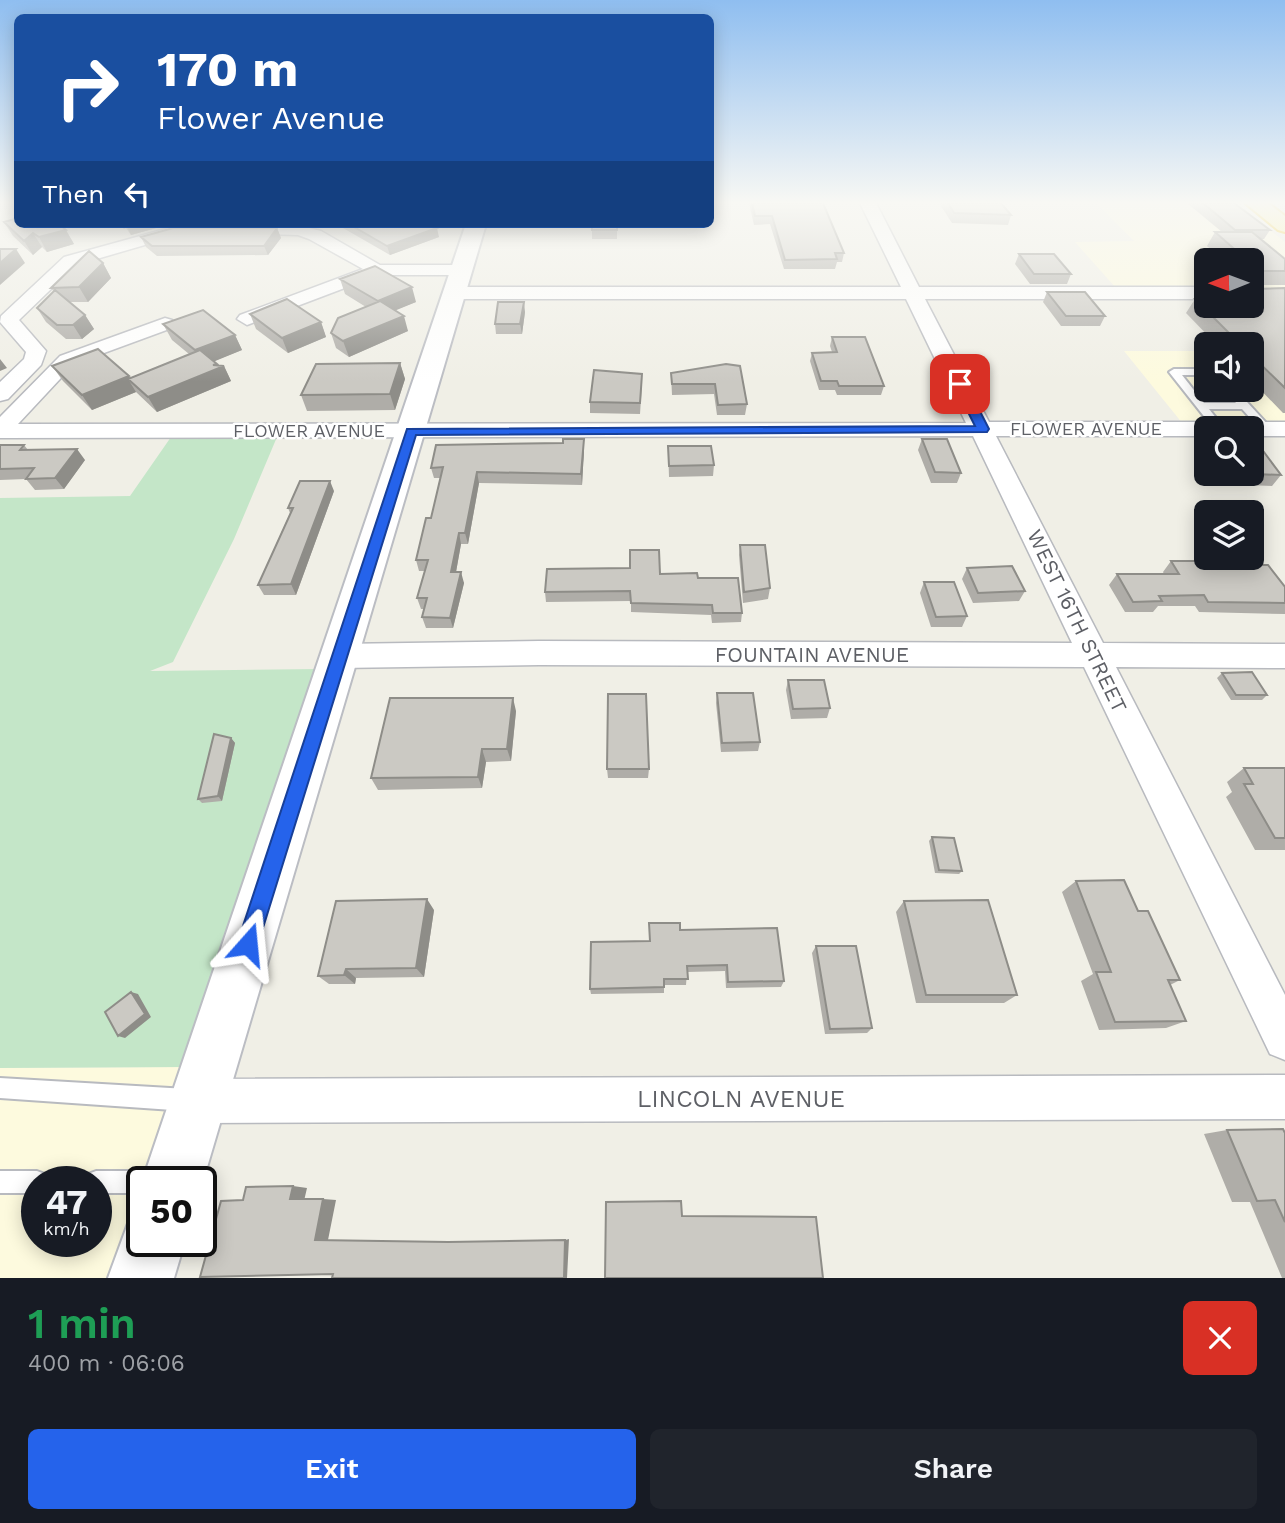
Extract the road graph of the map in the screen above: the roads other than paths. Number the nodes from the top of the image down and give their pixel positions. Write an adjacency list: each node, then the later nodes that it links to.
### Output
1 (67, 263): 12 (street)
2 (364, 263): 5 (street)
3 (464, 263): 6 (main road)
4 (899, 263): 8 (street, WEST 16TH STREET)
5 (377, 270): 6 (street); 9 (street)
6 (458, 282): 8 (street); 23 (main road)
7 (1194, 293): 8 (street)
8 (915, 294): 19 (street, WEST 16TH STREET)
9 (247, 319)
10 (164, 324): 22 (street)
11 (1194, 372): 13 (lane)
12 (0, 394)
13 (1194, 396)
14 (1199, 402): 16 (lane)
15 (1241, 402): 17 (lane)
16 (1202, 406): 17 (lane); 18 (lane)
17 (1245, 406): 21 (lane)
18 (1210, 416)
19 (983, 429): 20 (street, FLOWER AVENUE); 23 (street, FLOWER AVENUE); 26 (street, WEST 16TH STREET)
20 (1194, 429)
21 (1267, 429)
22 (0, 430): 23 (street, FLOWER AVENUE)
23 (411, 431): 24 (main road)
24 (339, 656): 26 (street, FOUNTAIN AVENUE); 30 (main road)
25 (1285, 656): 26 (street, FOUNTAIN AVENUE)
26 (1094, 657): 27 (street, WEST 16TH STREET)
27 (1285, 1039)
28 (0, 1088): 30 (lane)
29 (1285, 1097): 30 (street, LINCOLN AVENUE)
30 (198, 1101): 31 (main road)
31 (177, 1166)
32 (0, 1182): 33 (lane)
33 (21, 1182)
34 (148, 1257): 35 (main road)
35 (141, 1278)

